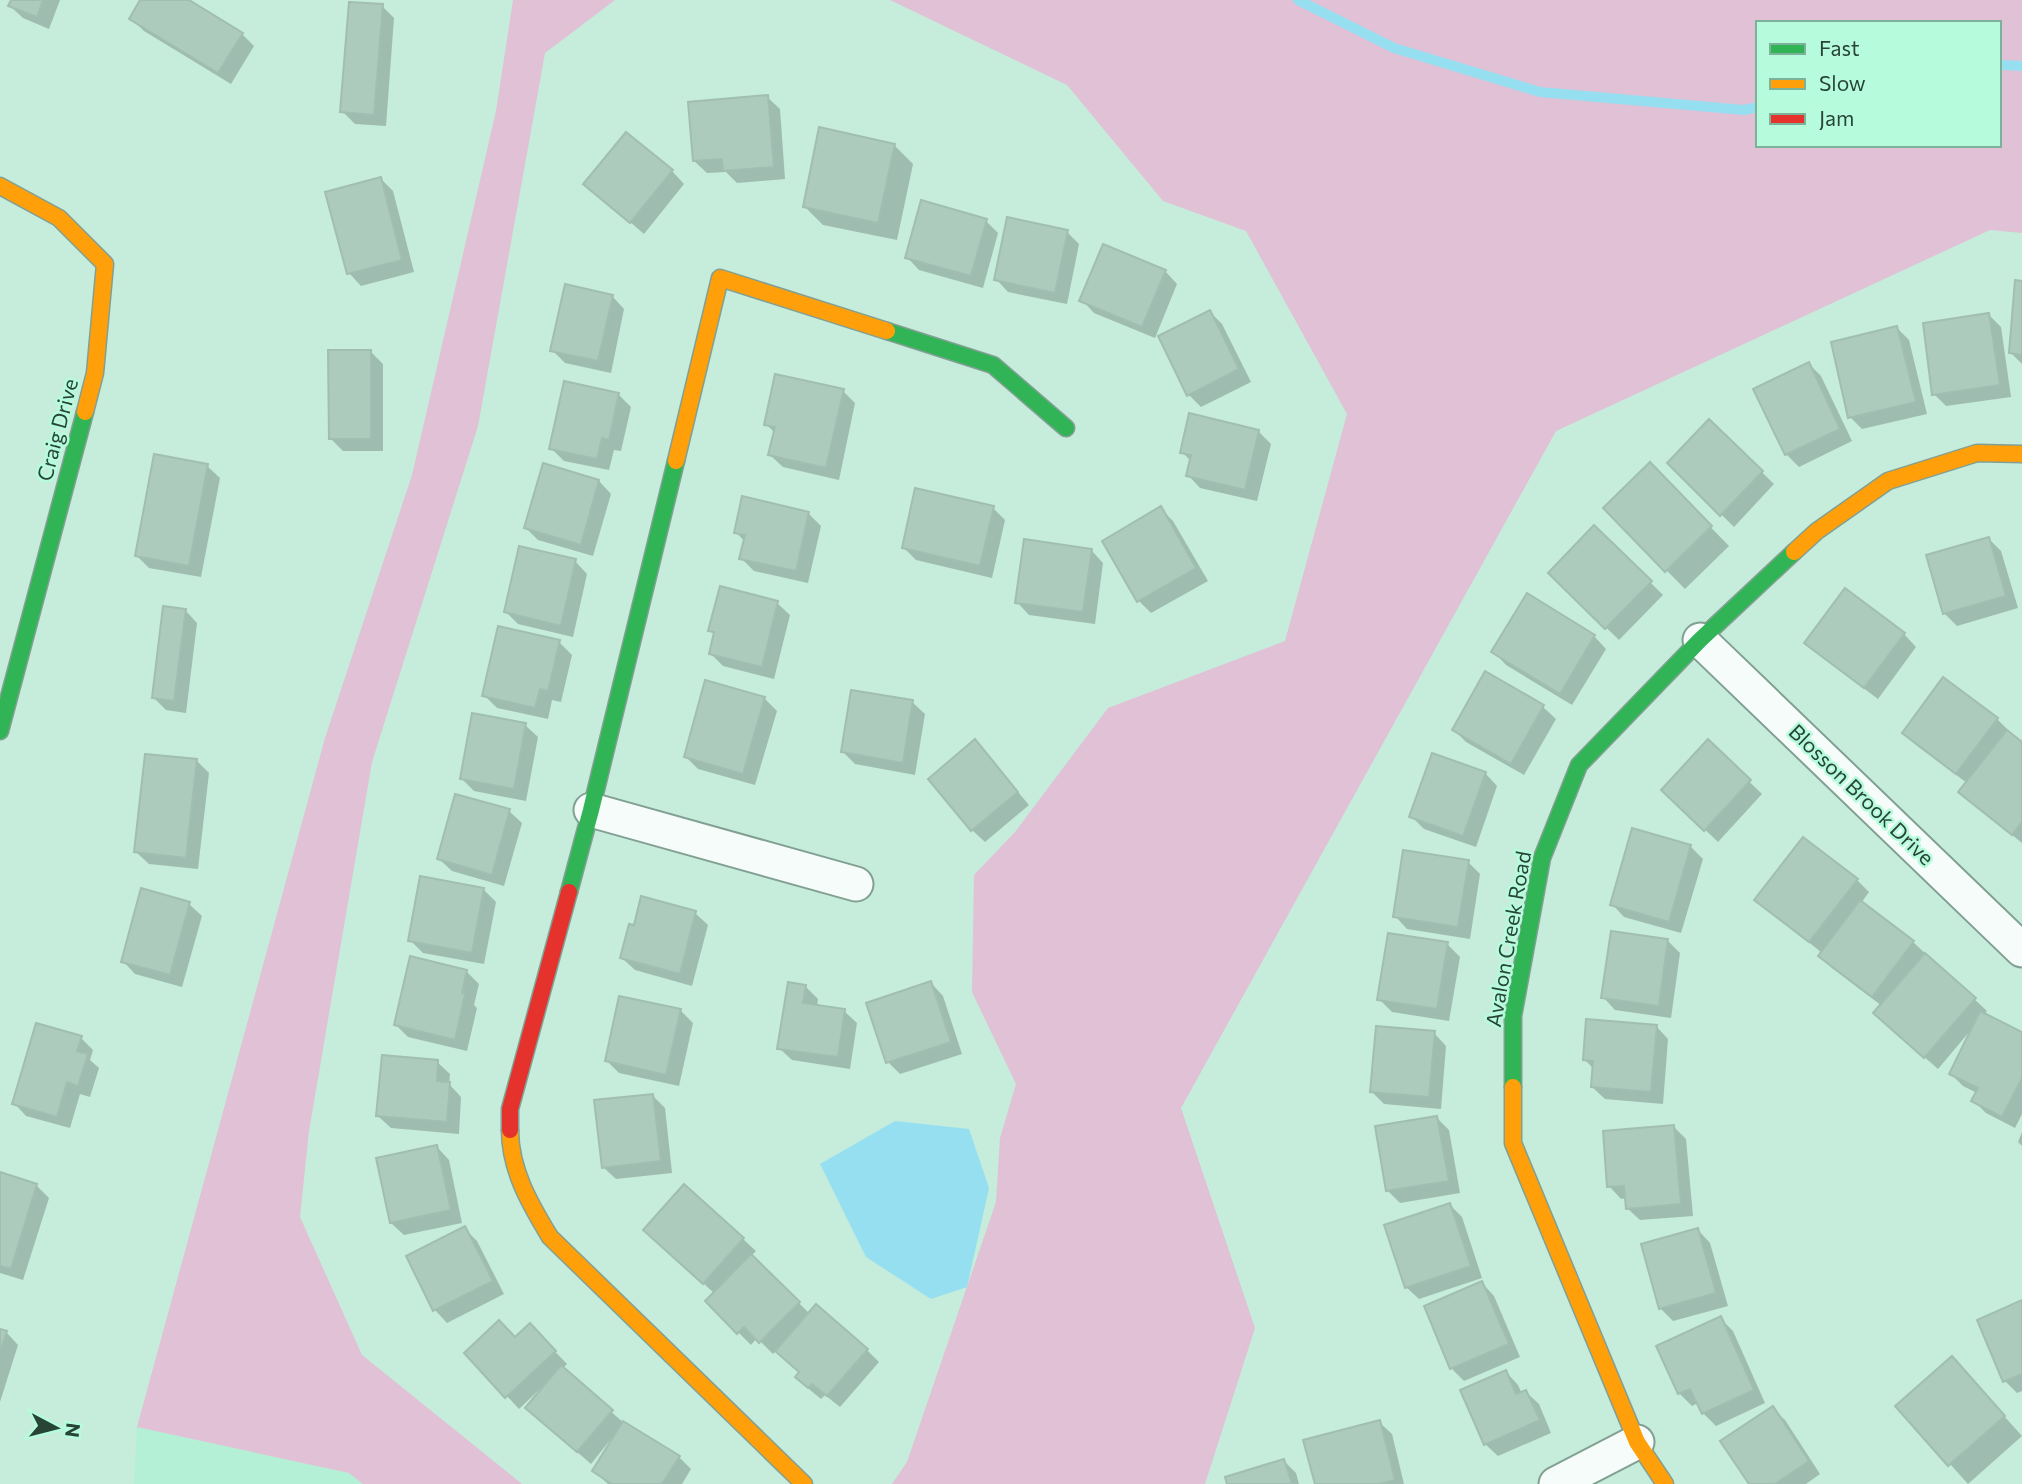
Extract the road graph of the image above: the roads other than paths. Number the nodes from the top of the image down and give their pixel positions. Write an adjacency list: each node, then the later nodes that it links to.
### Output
1 (0, 186): 5 (street, Craig Drive)
2 (1066, 428): 6 (street)
3 (2022, 454): 4 (street, Avalon Creek Road)
4 (1700, 640): 8 (street, Blosson Brook Drive); 9 (street, Avalon Creek Road)
5 (0, 732)
6 (591, 810): 7 (street); 10 (street)
7 (856, 884)
8 (2022, 950)
9 (1637, 1442): 11 (street); 12 (street, Avalon Creek Road)
10 (804, 1484)
11 (1556, 1484)
12 (1665, 1484)

